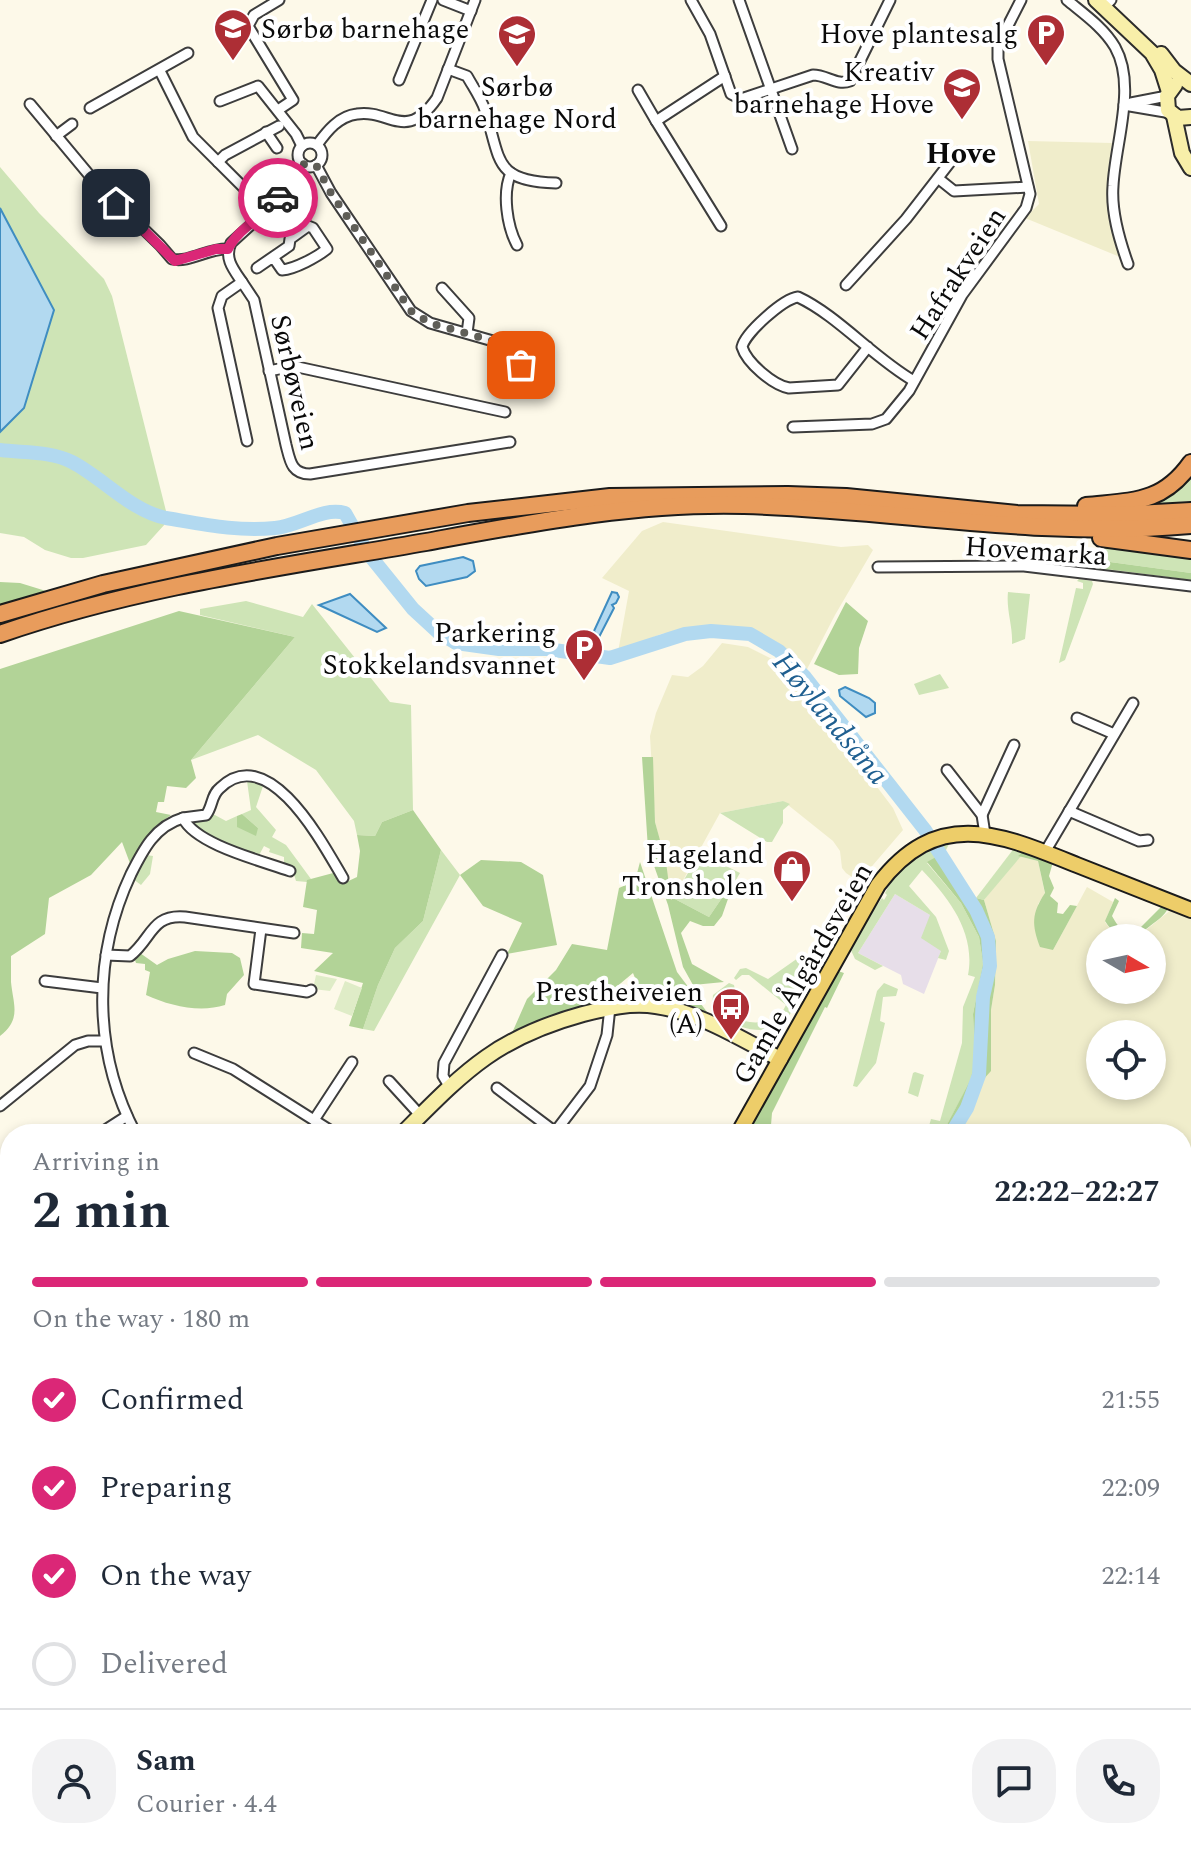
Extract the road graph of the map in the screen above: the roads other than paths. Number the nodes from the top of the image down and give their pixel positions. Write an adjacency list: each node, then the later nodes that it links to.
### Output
1 (279, 0): 25 (street)
2 (432, 0): 16 (street)
3 (443, 0): 11 (street)
4 (475, 0): 11 (street)
5 (691, 0): 15 (street)
6 (739, 0): 19 (street)
7 (890, 0): 19 (street)
8 (1021, 0): 44 (street, Hafrakveien)
9 (1067, 0): 23 (street)
10 (1106, 0): 17 (street); 20 (street)
11 (471, 11): 13 (street)
12 (188, 53): 14 (street)
13 (448, 69): 32 (street); 41 (street)
14 (160, 71): 24 (street); 37 (street)
15 (725, 76): 19 (street); 27 (street)
16 (399, 80)
17 (1191, 85): 20 (street)
18 (638, 90): 27 (street)
19 (772, 90): 35 (street)
20 (1168, 94): 23 (street); 26 (street)
21 (220, 101): 25 (street)
22 (30, 104): 31 (street)
23 (1124, 105): 26 (street); 50 (street)
24 (90, 108)
25 (278, 110): 33 (street)
26 (1181, 116): 40 (street)
27 (656, 121): 46 (street)
28 (72, 124): 31 (street)
29 (279, 126): 30 (street)
30 (266, 132): 34 (street); 37 (street)
31 (56, 136): 48 (street)
32 (317, 145): 33 (street); 39 (street)
33 (302, 146): 38 (street)
34 (277, 148)
35 (792, 149)
36 (958, 152): 42 (street)
37 (218, 162): 45 (street)
38 (303, 164): 39 (street); 45 (street)
39 (316, 165): 55 (street)
40 (1191, 168)
41 (511, 173): 43 (street); 47 (street)
42 (939, 179): 44 (street, Hafrakveien); 53 (street)
43 (556, 183)
44 (1028, 187): 59 (street, Hafrakveien)
45 (267, 211): 48 (street)
46 (721, 226)
47 (517, 245)
48 (228, 249): 52 (street, Sørbøveien)
49 (273, 257): 49 (street); 51 (street)
50 (1128, 264)
51 (257, 268)
52 (242, 282): 58 (street, Sørbøveien); 62 (street)
53 (846, 285)
54 (442, 288): 55 (street)
55 (467, 333): 57 (street)
56 (868, 347): 56 (street, Hafrakveien); 59 (street, Hafrakveien)
57 (521, 365)
58 (269, 371): 60 (street); 63 (street, Sørbøveien)
59 (914, 381): 61 (street, Hafrakveien)
60 (505, 412)
61 (793, 427)
62 (247, 441)
63 (510, 442)
64 (1191, 463): 67 (highway)
65 (640, 502): 67 (highway); 72 (highway); 73 (highway)
66 (1191, 511): 67 (highway)
67 (1013, 520): 68 (highway); 69 (highway)
68 (1191, 525)
69 (1191, 550)
70 (878, 567): 71 (street, Hovemarka)
71 (1191, 586)
72 (0, 614)
73 (0, 634)
74 (1133, 703): 76 (street)
75 (1077, 718): 76 (street)
76 (1114, 734): 79 (street)
77 (1014, 745): 80 (street)
78 (947, 770): 80 (street)
79 (1069, 811): 83 (street); 84 (street)
80 (982, 815): 82 (street)
81 (183, 818): 85 (street); 86 (street); 90 (street)
82 (985, 834): 84 (main road, Gamle Ålgårdsveien); 98 (main road, Gamle Ålgårdsveien)
83 (1148, 840)
84 (1045, 852): 87 (main road, Gamle Ålgårdsveien)
85 (290, 871)
86 (343, 878)
87 (1191, 910)
88 (261, 929): 89 (street); 90 (street); 94 (street)
89 (294, 933)
90 (106, 955): 93 (street)
91 (502, 955): 101 (street)
92 (45, 981): 93 (street)
93 (102, 988): 96 (street)
94 (311, 990)
95 (610, 1007): 98 (street); 101 (street); 112 (street)
96 (105, 1041): 103 (street); 105 (street)
97 (194, 1053): 106 (street)
98 (780, 1059): 113 (main road, Gamle Ålgårdsveien)
99 (352, 1062): 106 (street)
100 (389, 1081): 104 (street)
101 (449, 1086): 104 (street)
102 (497, 1088): 111 (street)
103 (0, 1106)
104 (420, 1115): 110 (street)
105 (127, 1116): 107 (street); 108 (street)
106 (314, 1120): 109 (street)
107 (115, 1124)
108 (131, 1124)
109 (320, 1124)
110 (411, 1124)
111 (545, 1124)
112 (563, 1124)
113 (744, 1124)

